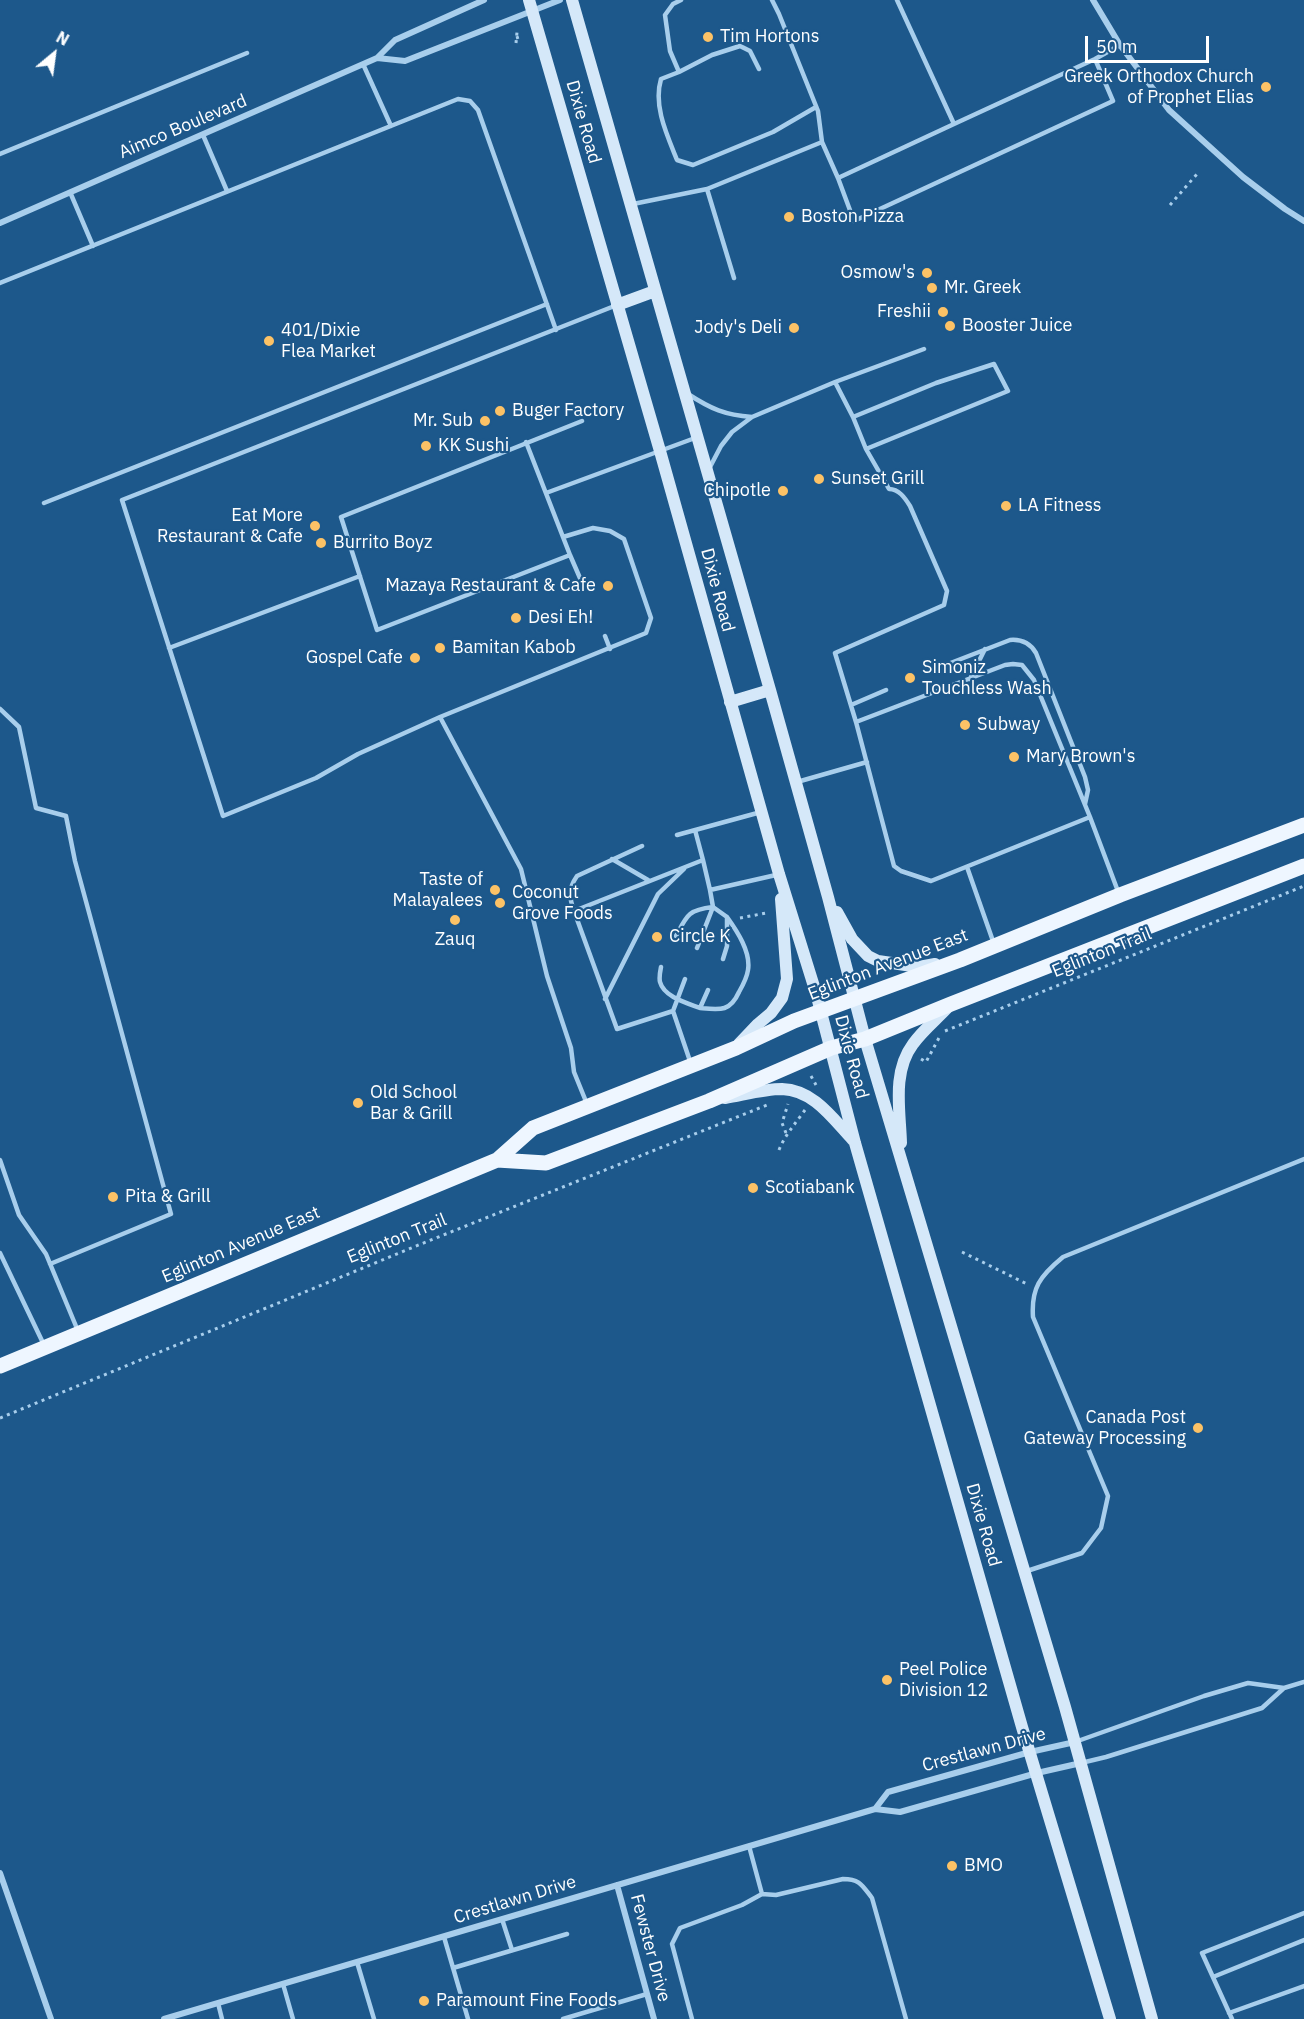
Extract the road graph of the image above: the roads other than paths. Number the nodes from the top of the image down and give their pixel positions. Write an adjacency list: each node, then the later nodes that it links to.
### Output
1 (484, 0): 11 (street, Aimco Boulevard)
2 (560, 0): 8 (street, Aimco Boulevard)
3 (572, 0): 26 (main road, Dixie Road)
4 (681, 0): 15 (lane)
5 (772, 0): 16 (lane)
6 (897, 0): 17 (lane)
7 (1093, 0): 9 (street)
8 (531, 6): 11 (street, Aimco Boulevard); 34 (main road, Dixie Road)
9 (1120, 45): 12 (lane); 27 (street)
10 (247, 53): 21 (lane)
11 (377, 58): 13 (street, Aimco Boulevard)
12 (1095, 59): 17 (lane); 22 (lane)
13 (363, 64): 18 (lane); 19 (street, Aimco Boulevard)
14 (759, 69): 15 (lane)
15 (678, 72): 16 (lane)
16 (816, 107): 20 (lane)
17 (954, 124): 22 (lane)
18 (391, 126): 24 (lane); 33 (lane)
19 (203, 135): 24 (lane); 25 (street, Aimco Boulevard)
20 (822, 142): 22 (lane); 23 (lane)
21 (0, 154)
22 (838, 178)
23 (707, 189): 26 (lane); 30 (lane)
24 (226, 191): 29 (lane)
25 (70, 192): 28 (street, Aimco Boulevard); 29 (lane)
26 (630, 204): 32 (main road, Dixie Road)
27 (1304, 220)
28 (0, 223)
29 (93, 246): 31 (lane)
30 (734, 278)
31 (0, 283)
32 (655, 291): 34 (main road); 38 (main road, Dixie Road)
33 (547, 304): 35 (lane); 48 (lane)
34 (616, 306): 35 (lane); 45 (main road, Dixie Road)
35 (556, 330): 54 (lane)
36 (924, 349): 37 (lane)
37 (835, 382): 39 (lane); 40 (lane)
38 (683, 391): 39 (lane); 42 (main road, Dixie Road)
39 (752, 417): 46 (lane)
40 (853, 417): 44 (lane); 44 (lane)
41 (582, 421): 43 (lane)
42 (698, 437): 45 (lane); 46 (main road, Dixie Road)
43 (526, 442): 47 (lane); 51 (lane)
44 (866, 449): 62 (lane)
45 (660, 451): 47 (lane); 61 (main road, Dixie Road)
46 (707, 472): 59 (main road, Dixie Road)
47 (546, 493): 49 (lane)
48 (44, 503)
49 (563, 537): 50 (lane); 55 (lane)
50 (570, 555): 51 (lane); 52 (lane)
51 (360, 576): 54 (lane)
52 (583, 585)
53 (605, 636): 55 (lane)
54 (170, 648): 64 (lane)
55 (610, 648): 64 (lane)
56 (985, 649): 57 (lane); 58 (lane); 68 (lane)
57 (935, 669)
58 (970, 679): 65 (lane); 68 (lane)
59 (770, 690): 61 (main road); 67 (main road, Dixie Road)
60 (886, 690): 62 (lane)
61 (729, 702): 69 (main road, Dixie Road)
62 (851, 705): 65 (lane)
63 (0, 709): 115 (lane)
64 (440, 717): 108 (lane)
65 (856, 722): 66 (lane)
66 (867, 762): 67 (lane); 79 (lane)
67 (795, 782): 84 (main road, Dixie Road)
68 (1085, 804): 70 (lane)
69 (761, 812): 72 (lane); 80 (main road, Dixie Road)
70 (1090, 817): 79 (lane); 83 (lane)
71 (1304, 825): 83 (main road, Eglinton Avenue East)
72 (694, 830): 73 (lane); 76 (lane)
73 (677, 835)
74 (642, 846): 75 (lane)
75 (612, 859): 81 (lane); 86 (lane)
76 (703, 860): 78 (lane); 82 (lane)
77 (1304, 866): 99 (main road, Eglinton Avenue East)
78 (686, 867): 81 (lane); 97 (lane)
79 (967, 867): 89 (lane)
80 (779, 874): 82 (lane); 102 (main road, Dixie Road); 104 (main road)
81 (648, 880): 86 (lane)
82 (710, 890): 85 (lane)
83 (1120, 895): 89 (main road, Eglinton Avenue East)
84 (828, 897): 92 (main road); 96 (main road, Dixie Road)
85 (713, 907): 87 (lane); 88 (lane); 90 (lane)
86 (574, 911): 97 (lane)
87 (728, 919): 91 (lane); 100 (lane)
88 (676, 936)
89 (994, 945): 92 (main road, Eglinton Avenue East)
90 (698, 948)
91 (723, 959)
92 (960, 960): 96 (main road, Eglinton Avenue East)
93 (661, 967): 98 (lane)
94 (685, 979): 98 (lane)
95 (708, 990): 100 (lane)
96 (854, 998): 102 (main road, Eglinton Avenue East); 103 (main road, Dixie Road)
97 (605, 999): 101 (lane)
98 (677, 999): 100 (lane); 101 (lane)
99 (951, 1004): 103 (main road, Eglinton Avenue East); 113 (main road)
100 (700, 1008)
101 (673, 1011): 106 (lane)
102 (820, 1011): 104 (main road, Eglinton Avenue East); 105 (main road, Dixie Road)
103 (866, 1039): 105 (main road, Eglinton Avenue East); 113 (main road, Dixie Road)
104 (736, 1048): 106 (main road, Eglinton Avenue East)
105 (831, 1048): 107 (main road, Eglinton Avenue East); 109 (main road, Dixie Road)
106 (692, 1065): 108 (main road, Eglinton Avenue East)
107 (709, 1101): 109 (main road); 112 (main road, Eglinton Avenue East)
108 (588, 1107): 112 (main road, Eglinton Avenue East)
109 (855, 1143): 123 (main road, Dixie Road)
110 (1304, 1159): 119 (lane)
111 (0, 1160): 115 (lane)
112 (496, 1160): 116 (main road, Eglinton Avenue East)
113 (902, 1165): 119 (main road, Dixie Road)
114 (0, 1254): 117 (lane)
115 (50, 1264): 116 (lane)
116 (79, 1334): 117 (main road, Eglinton Avenue East)
117 (45, 1348): 118 (main road, Eglinton Avenue East)
118 (0, 1366)
119 (1025, 1572): 122 (main road, Dixie Road)
120 (1304, 1682): 121 (lane)
121 (1284, 1688): 122 (lane); 124 (lane)
122 (1074, 1742): 123 (street, Crestlawn Drive); 124 (main road, Dixie Road)
123 (1030, 1752): 125 (main road, Dixie Road); 126 (street, Crestlawn Drive)
124 (1081, 1763): 125 (street, Crestlawn Drive); 156 (main road, Dixie Road)
125 (1037, 1773): 126 (street, Crestlawn Drive); 155 (main road, Dixie Road)
126 (874, 1809): 127 (street, Crestlawn Drive)
127 (749, 1846): 129 (street, Crestlawn Drive); 130 (lane)
128 (0, 1873): 145 (street)
129 (617, 1885): 132 (street, Crestlawn Drive); 142 (street, Fewster Drive)
130 (762, 1894): 153 (lane); 154 (lane)
131 (1304, 1913): 139 (lane)
132 (502, 1919): 134 (street, Crestlawn Drive); 136 (lane)
133 (567, 1934): 136 (lane)
134 (444, 1936): 137 (street, Crestlawn Drive); 138 (lane)
135 (1304, 1940): 139 (lane)
136 (512, 1950): 138 (lane)
137 (357, 1962): 140 (street, Crestlawn Drive); 149 (lane)
138 (453, 1968): 150 (lane)
139 (1213, 1977): 144 (lane)
140 (283, 1984): 143 (street, Crestlawn Drive); 148 (lane)
141 (1304, 1986): 144 (lane)
142 (647, 1994): 151 (lane); 152 (street, Fewster Drive)
143 (218, 2003): 146 (street, Crestlawn Drive); 147 (lane)
144 (1230, 2016)
145 (51, 2019)
146 (164, 2019)
147 (222, 2019)
148 (293, 2019)
149 (374, 2019)
150 (468, 2019)
151 (563, 2019)
152 (654, 2019)
153 (692, 2019)
154 (906, 2019)
155 (1110, 2019)
156 (1152, 2019)

